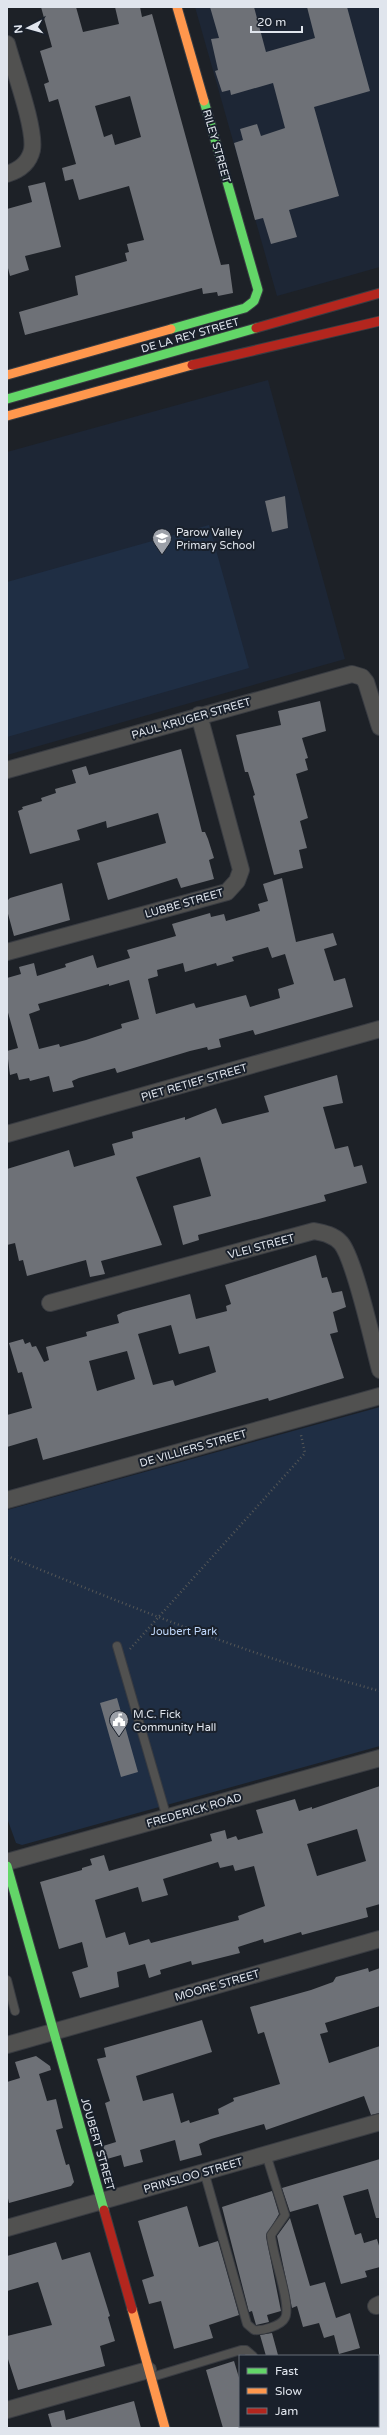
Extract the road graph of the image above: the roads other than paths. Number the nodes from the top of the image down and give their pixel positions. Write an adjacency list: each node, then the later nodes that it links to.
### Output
1 (177, 7): 5 (street, RILEY STREET)
2 (7, 44): 3 (street)
3 (7, 174)
4 (380, 285): 7 (street)
5 (258, 286): 11 (street, DE LA REY STREET)
6 (380, 293): 7 (street, DE LA REY STREET)
7 (343, 303): 12 (street, DE LA REY STREET)
8 (380, 321): 10 (street)
9 (380, 326): 10 (street)
10 (350, 328): 13 (street)
11 (7, 375)
12 (7, 399)
13 (7, 416)
14 (199, 715): 15 (street, PAUL KRUGER STREET); 16 (street, PAUL KRUGER STREET); 17 (street, LUBBE STREET)
15 (380, 728)
16 (7, 770)
17 (7, 952)
18 (380, 1029): 19 (street, PIET RETIEF STREET)
19 (7, 1134)
20 (50, 1303): 21 (street, VLEI STREET)
21 (380, 1370)
22 (380, 1396): 23 (street, DE VILLIERS STREET)
23 (7, 1500)
24 (117, 1646): 26 (lane)
25 (380, 1758): 26 (street, FREDERICK ROAD)
26 (167, 1818): 27 (street, FREDERICK ROAD)
27 (7, 1862)
28 (7, 1866): 32 (street, JOUBERT STREET)
29 (380, 1939): 32 (street, MOORE STREET)
30 (7, 1980): 31 (lane)
31 (15, 2011)
32 (54, 2031): 33 (street, MOORE STREET); 37 (street, JOUBERT STREET)
33 (7, 2045)
34 (380, 2122): 35 (street, PRINSLOO STREET)
35 (266, 2154): 36 (street, PRINSLOO STREET); 36 (lane)
36 (204, 2171): 37 (street, PRINSLOO STREET)
37 (102, 2202): 38 (street, PRINSLOO STREET); 40 (street, JOUBERT STREET)
38 (7, 2228)
39 (252, 2355): 40 (lane)
40 (149, 2374): 41 (street); 42 (street, JOUBERT STREET)
41 (7, 2410)
42 (165, 2428)

